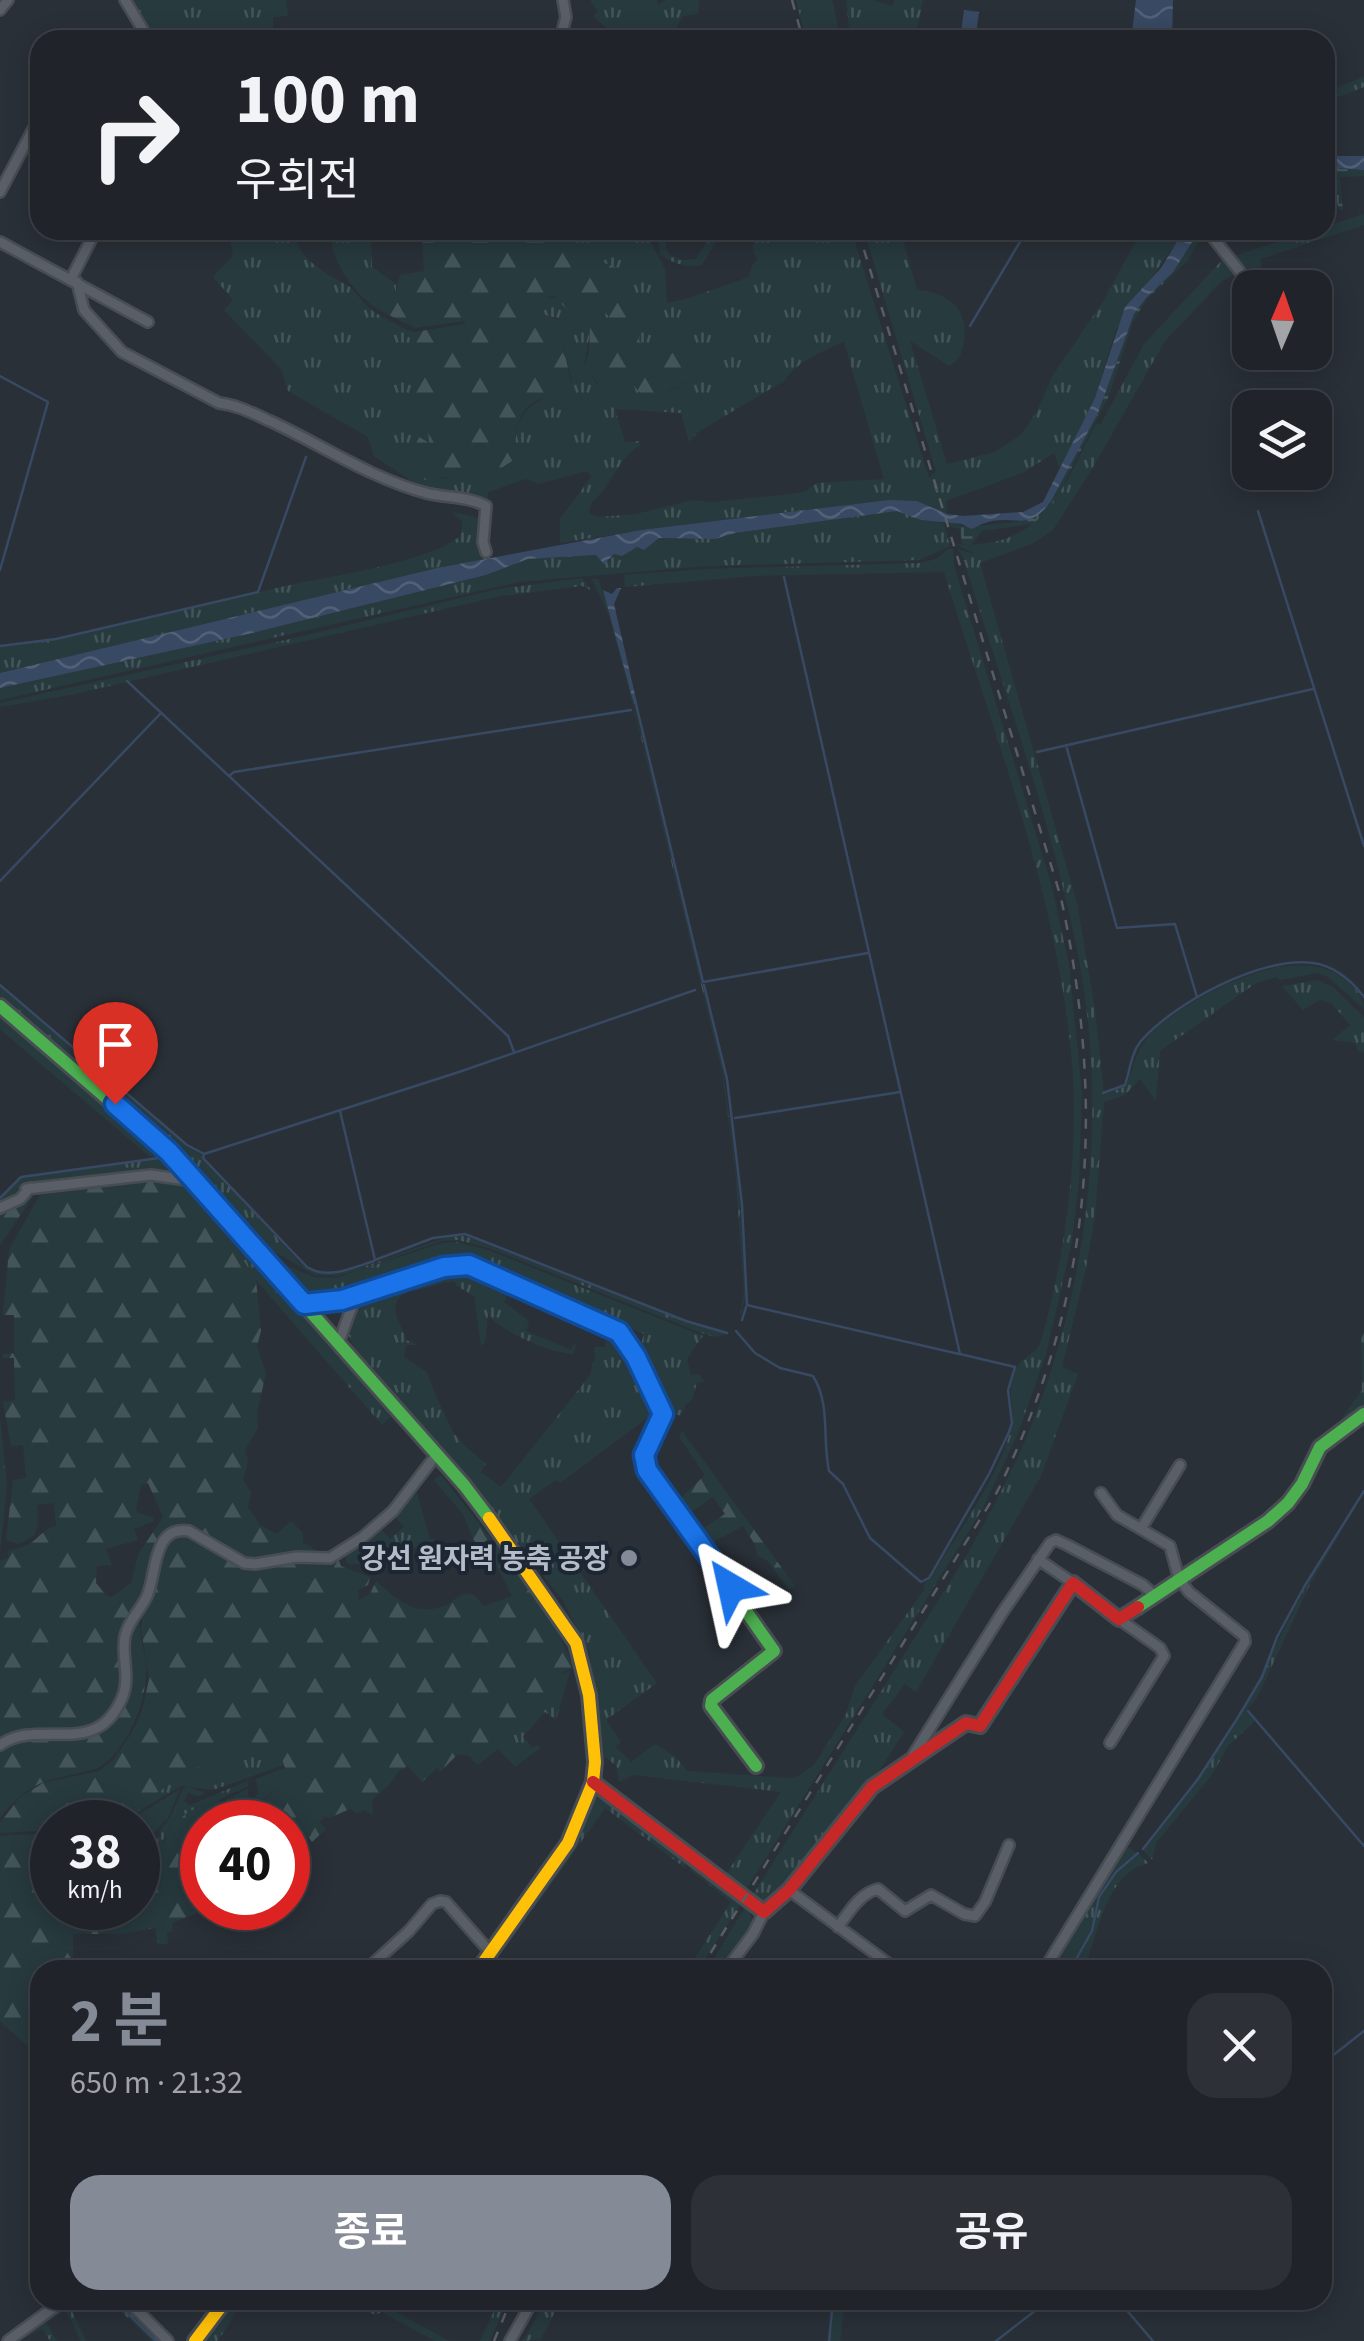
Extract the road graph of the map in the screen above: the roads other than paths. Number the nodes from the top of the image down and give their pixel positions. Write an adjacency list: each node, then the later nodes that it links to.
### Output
1 (8, 0): 4 (street)
2 (125, 0): 5 (street)
3 (563, 0): 6 (street)
4 (0, 10)
5 (143, 30)
6 (563, 30)
7 (30, 135): 8 (street)
8 (0, 192)
9 (92, 240): 13 (street)
10 (1215, 240): 12 (street)
11 (0, 242): 13 (street)
12 (1239, 270)
13 (74, 280): 14 (street); 15 (street)
14 (148, 322)
15 (486, 552)
16 (0, 1006): 17 (street)
17 (197, 1182): 18 (street); 20 (street)
18 (0, 1208)
19 (356, 1295): 20 (street); 21 (street); 35 (street)
20 (304, 1304): 21 (street)
21 (340, 1342): 23 (street)
22 (1364, 1414): 28 (street)
23 (437, 1454): 33 (street); 36 (street)
24 (1180, 1465): 26 (street)
25 (1101, 1493): 26 (street)
26 (1142, 1528): 28 (street)
27 (1038, 1559): 29 (street); 30 (street); 34 (street)
28 (1179, 1579): 30 (street); 46 (street)
29 (1074, 1583): 31 (street); 34 (street)
30 (1155, 1596): 31 (street)
31 (1119, 1619): 32 (street)
32 (1110, 1743)
33 (0, 1745)
34 (911, 1760): 38 (street)
35 (756, 1766)
36 (593, 1782): 39 (street); 41 (street)
37 (1009, 1845): 40 (street)
38 (789, 1890): 39 (street); 40 (street)
39 (764, 1912): 44 (street)
40 (838, 1926): 45 (street)
41 (491, 1953): 42 (street); 43 (street)
42 (377, 1960)
43 (486, 1960)
44 (734, 1960)
45 (884, 1960)
46 (1050, 1960)
47 (50, 2310): 51 (street)
48 (137, 2310): 52 (street)
49 (218, 2310): 53 (street)
50 (528, 2310): 54 (street)
51 (8, 2341)
52 (168, 2341)
53 (195, 2341)
54 (510, 2341)

